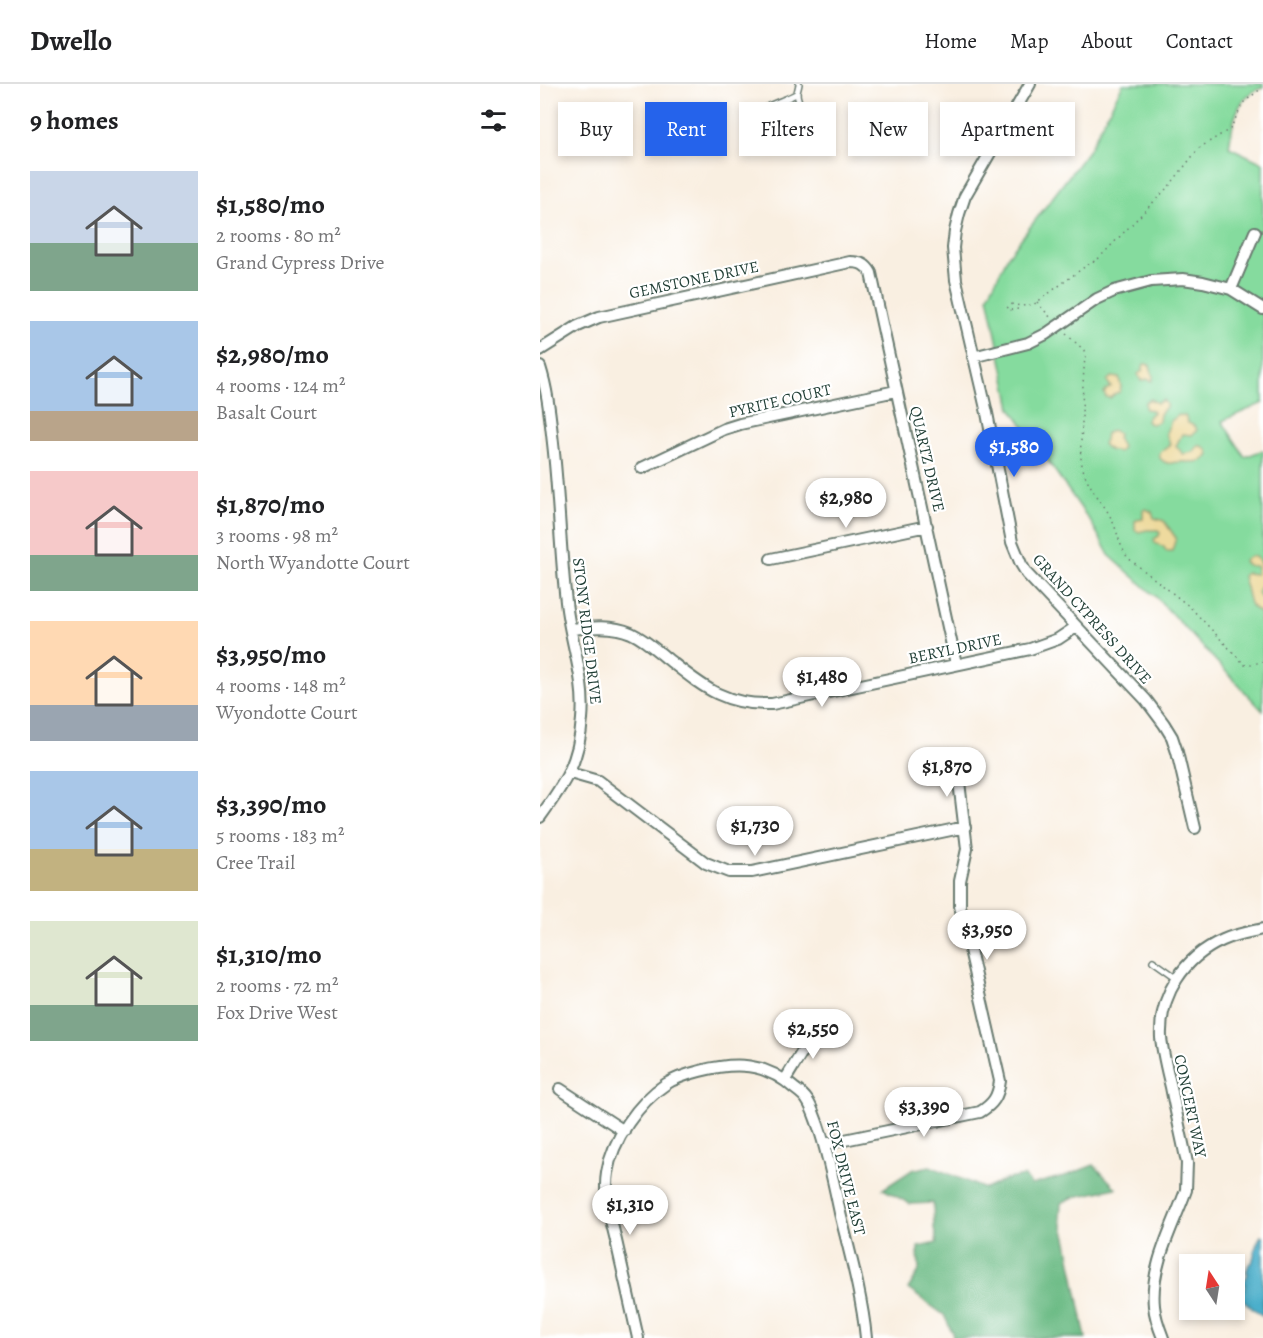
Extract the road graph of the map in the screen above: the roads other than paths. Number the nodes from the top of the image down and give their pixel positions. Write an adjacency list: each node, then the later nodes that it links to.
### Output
1 (799, 84): 3 (lane)
2 (1030, 84): 9 (street, GRAND CYPRESS DRIVE)
3 (796, 93): 3 (lane)
4 (1256, 232): 6 (street)
5 (862, 263): 8 (street, GEMSTONE DRIVE); 11 (street, QUARTZ DRIVE)
6 (1231, 290): 7 (street); 9 (street)
7 (1263, 309)
8 (540, 350)
9 (974, 357): 15 (street, GRAND CYPRESS DRIVE)
10 (540, 367): 16 (street, STONY RIDGE DRIVE)
11 (896, 391): 12 (street, PYRITE COURT); 13 (street, QUARTZ DRIVE)
12 (642, 468)
13 (927, 526): 14 (street); 17 (street, QUARTZ DRIVE)
14 (771, 559)
15 (1076, 627): 17 (street, BERYL DRIVE); 22 (street, GRAND CYPRESS DRIVE)
16 (572, 629): 17 (street, BERYL DRIVE); 19 (street, STONY RIDGE DRIVE)
17 (956, 664)
18 (957, 765): 21 (street)
19 (570, 772): 20 (street, STONY RIDGE DRIVE); 21 (street)
20 (540, 817)
21 (965, 827): 30 (street)
22 (1195, 828)
23 (1263, 929): 25 (street, CONCERT WAY)
24 (1153, 961): 25 (lane)
25 (1177, 978): 33 (street, CONCERT WAY)
26 (818, 1026): 27 (street)
27 (785, 1080): 29 (street, FOX DRIVE EAST); 30 (street, FOX DRIVE EAST)
28 (560, 1089): 29 (street)
29 (624, 1131): 31 (street, FOX DRIVE EAST)
30 (825, 1144): 32 (street, FOX DRIVE EAST)
31 (638, 1338)
32 (866, 1338)
33 (1163, 1338)

